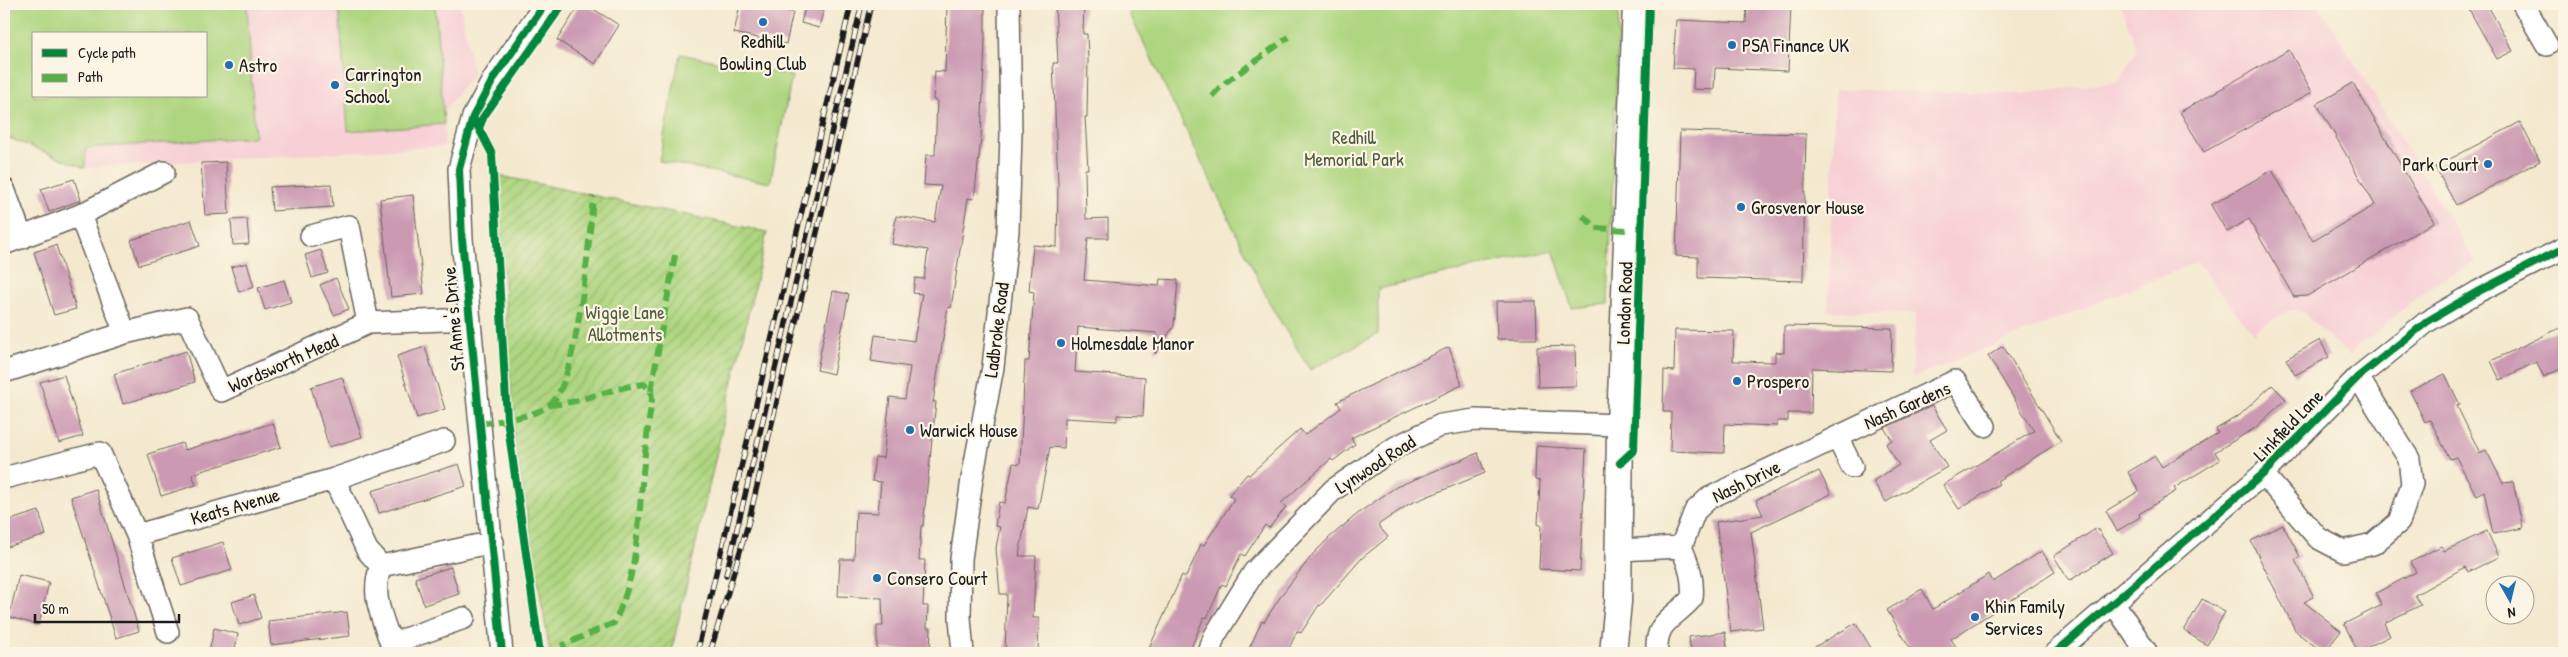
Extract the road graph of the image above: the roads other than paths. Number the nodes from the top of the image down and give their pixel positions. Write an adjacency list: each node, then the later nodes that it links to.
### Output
1 (545, 4): 12 (street, St Anne's Drive)
2 (1009, 4): 36 (street, Ladbroke Road)
3 (1636, 4): 17 (main road, London Road)
4 (2523, 4): 5 (street)
5 (2547, 45)
6 (164, 172): 8 (street)
7 (4, 189): 10 (street)
8 (80, 216): 10 (street); 14 (street)
9 (311, 236): 13 (street)
10 (13, 241)
11 (2564, 248): 16 (street, Linkfield Lane)
12 (470, 318): 13 (street, Wordsworth Mead); 27 (street, St Anne's Drive)
13 (368, 323): 14 (street, Wordsworth Mead)
14 (125, 334): 15 (street, Wordsworth Mead)
15 (4, 372)
16 (2358, 377): 23 (street, Linkfield Lane); 23 (street)
17 (1620, 425): 29 (main road, London Road); 37 (street, Lynwood Road)
18 (1985, 426): 19 (street, Nash Gardens)
19 (1837, 437): 21 (street, Nash Gardens); 22 (street)
20 (444, 441): 25 (street, Keats Avenue)
21 (1807, 452): 28 (street, Nash Drive)
22 (1852, 467)
23 (2263, 474): 32 (street, Linkfield Lane)
24 (4, 478): 26 (street)
25 (334, 479): 26 (street, Keats Avenue); 30 (street)
26 (137, 535): 34 (street)
27 (493, 542): 30 (street); 35 (street, St Anne's Drive)
28 (1681, 547): 29 (street); 40 (street)
29 (1619, 550): 31 (main road, London Road)
30 (381, 566): 33 (street)
31 (1618, 602): 38 (main road, London Road); 39 (main road, London Road)
32 (2113, 602): 41 (street, Linkfield Lane); 42 (street)
33 (464, 618)
34 (168, 632)
35 (502, 653)
36 (963, 653)
37 (1209, 653)
38 (1613, 653)
39 (1623, 653)
40 (1657, 653)
41 (2055, 653)
42 (2147, 653)

